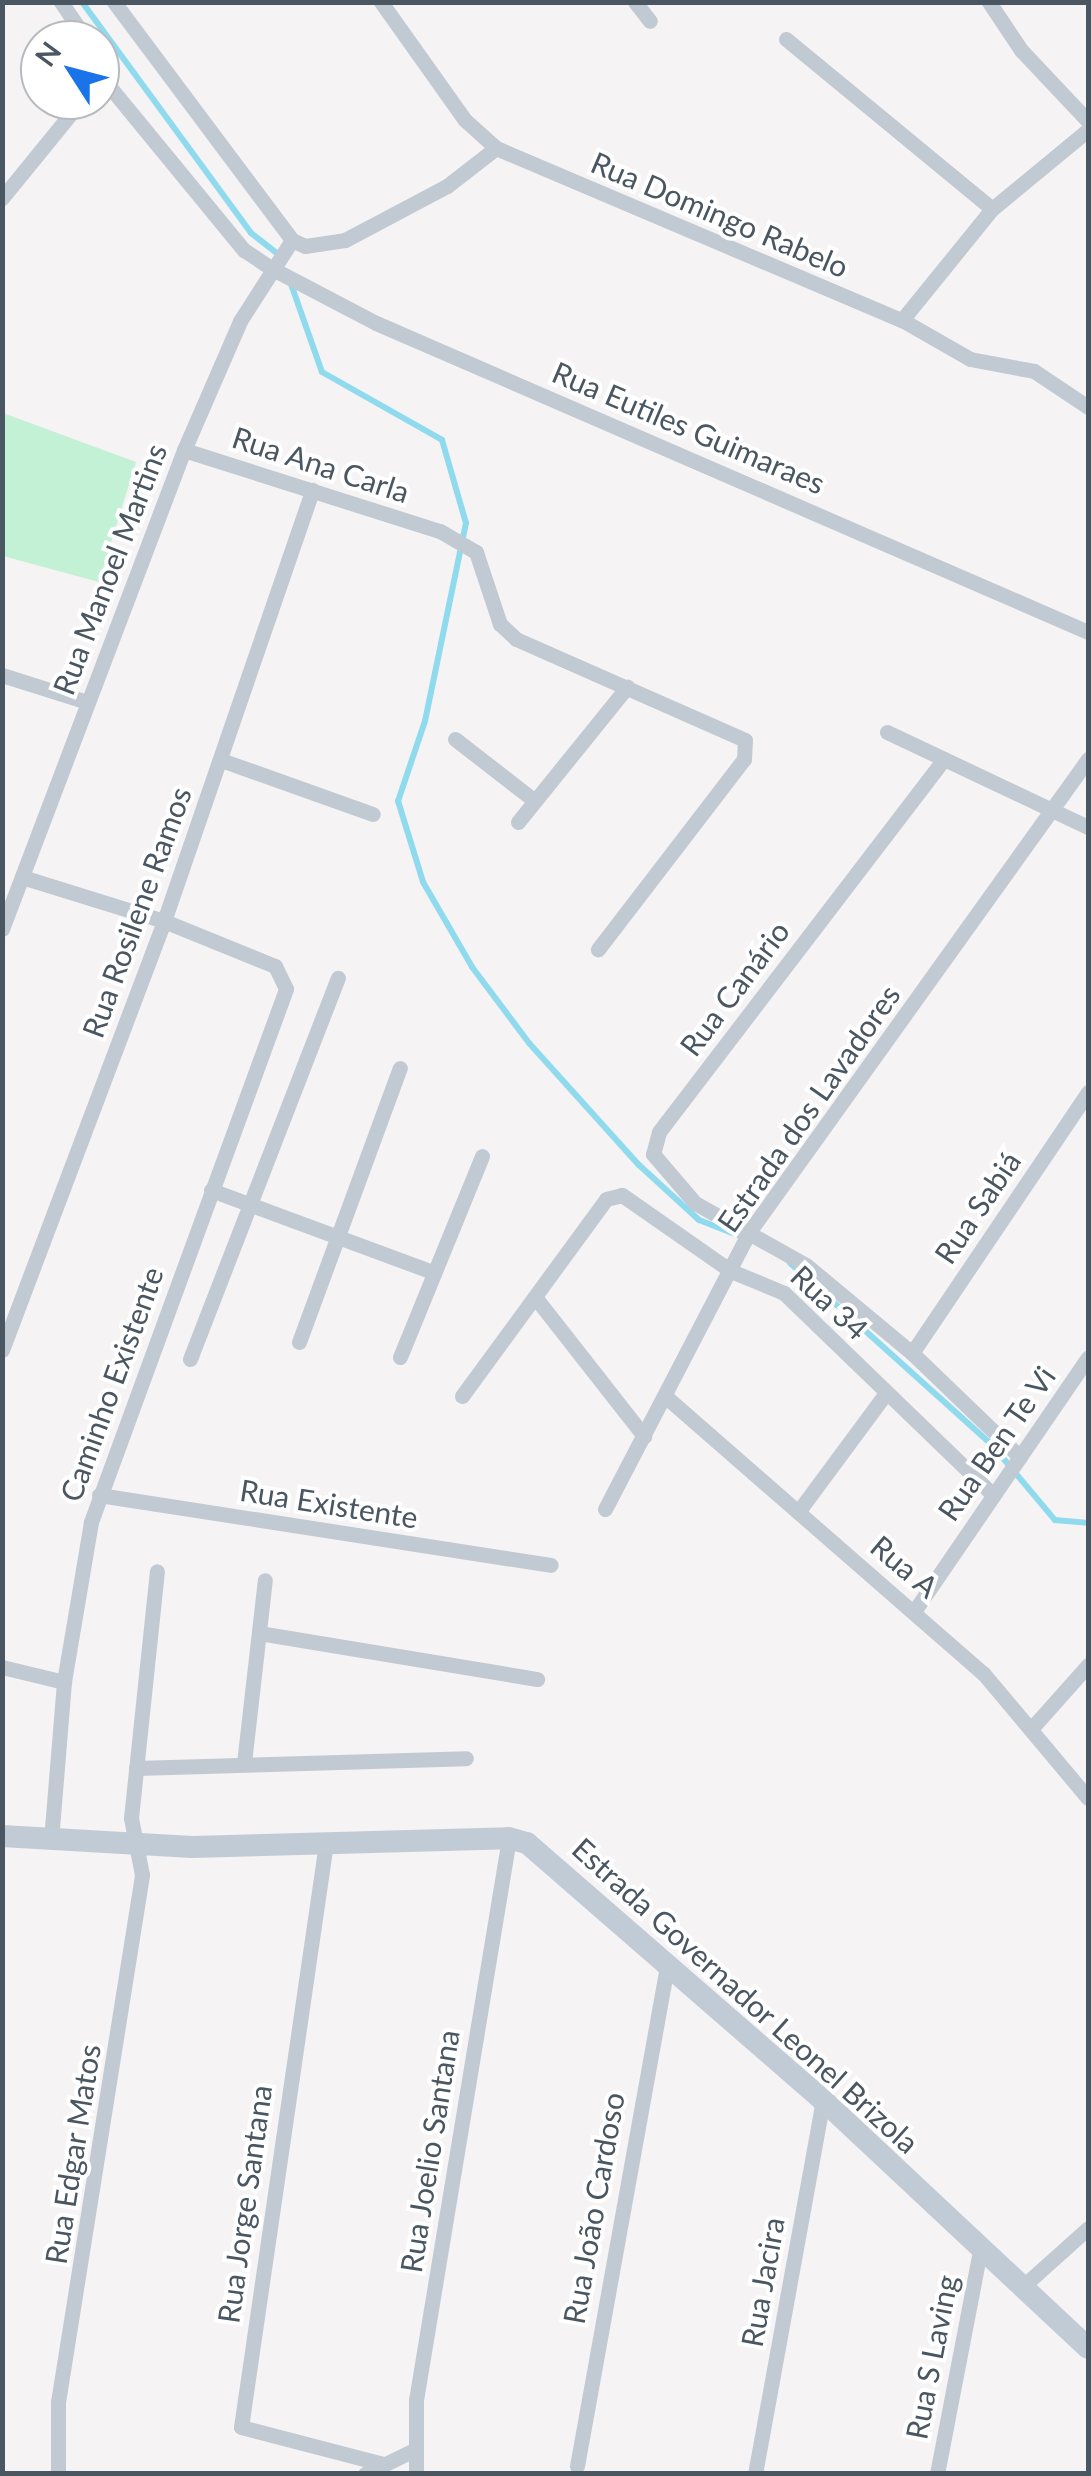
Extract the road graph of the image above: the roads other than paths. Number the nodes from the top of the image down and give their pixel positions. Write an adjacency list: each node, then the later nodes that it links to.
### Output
1 (114, 2): 14 (street)
2 (381, 2): 11 (street, Rua Domingo Rabelo)
3 (635, 2): 5 (street)
4 (989, 2): 9 (street)
5 (650, 20)
6 (786, 39): 13 (street)
7 (120, 100): 15 (street, Rua Eutiles Guimaraes)
8 (66, 120): 12 (street)
9 (1088, 122)
10 (1088, 130): 13 (street)
11 (496, 148): 14 (street); 16 (street, Rua Domingo Rabelo)
12 (2, 198)
13 (992, 209): 16 (street)
14 (290, 243): 15 (street, Rua Manoel Martins)
15 (274, 267): 18 (street, Rua Manoel Martins); 20 (street, Rua Eutiles Guimaraes)
16 (902, 320): 17 (street, Rua Domingo Rabelo)
17 (1088, 407)
18 (184, 450): 19 (street, Rua Ana Carla); 23 (street, Rua Manoel Martins)
19 (312, 490): 22 (street, Rua Ana Carla); 26 (street, Rua Rosilene Ramos)
20 (1088, 632)
21 (2, 675): 23 (street)
22 (628, 687): 29 (street); 37 (street, Rua Ana Carla)
23 (87, 702): 34 (street, Rua Manoel Martins)
24 (887, 732): 27 (street)
25 (454, 738): 29 (street)
26 (220, 760): 30 (street); 35 (street, Rua Rosilene Ramos)
27 (944, 760): 31 (street); 44 (street, Rua Canário)
28 (1088, 760): 31 (street, Estrada dos Lavadores)
29 (534, 801): 32 (street)
30 (373, 814)
31 (1052, 814): 33 (street); 44 (street, Estrada dos Lavadores)
32 (518, 822)
33 (1088, 827)
34 (22, 878): 35 (street); 36 (street, Rua Manoel Martins)
35 (164, 921): 42 (street, Caminho Existente); 50 (street, Rua Rosilene Ramos)
36 (2, 930)
37 (598, 949)
38 (338, 978): 43 (street)
39 (400, 1068): 45 (street)
40 (1088, 1092): 51 (street, Rua Sabiá)
41 (482, 1156): 47 (street)
42 (211, 1190): 43 (street); 61 (street, Caminho Existente)
43 (252, 1205): 45 (street); 54 (street)
44 (748, 1234): 46 (street, Estrada dos Lavadores); 51 (street, Rua Canário)
45 (339, 1236): 47 (street); 49 (street)
46 (734, 1265): 48 (street, Rua 34); 55 (street, Rua 34); 57 (street, Estrada dos Lavadores)
47 (433, 1272): 52 (street)
48 (535, 1298): 56 (street, Rua 34); 58 (street)
49 (299, 1342)
50 (2, 1350)
51 (912, 1353): 59 (street)
52 (400, 1357)
53 (1088, 1357): 59 (street, Rua Ben Te Vi)
54 (190, 1359)
55 (886, 1393): 60 (street, Rua 34); 63 (street)
56 (462, 1396)
57 (665, 1396): 58 (street, Estrada dos Lavadores); 63 (street, Rua A)
58 (644, 1436): 62 (street, Estrada dos Lavadores)
59 (1017, 1461): 60 (street, Rua Ben Te Vi)
60 (996, 1490): 67 (street, Rua Ben Te Vi)
61 (99, 1495): 64 (street, Rua Existente); 72 (street, Caminho Existente)
62 (605, 1509)
63 (798, 1512): 67 (street, Rua A)
64 (551, 1565)
65 (157, 1571): 76 (street, Rua Edgar Matos)
66 (265, 1580): 68 (street)
67 (916, 1610): 73 (street, Rua A)
68 (260, 1633): 71 (street); 75 (street)
69 (1088, 1665): 73 (street)
70 (2, 1667): 72 (street)
71 (537, 1679)
72 (64, 1682): 80 (street, Caminho Existente)
73 (1031, 1729): 77 (street, Rua A)
74 (466, 1758): 75 (street)
75 (244, 1763): 76 (street)
76 (136, 1768): 82 (street, Rua Edgar Matos)
77 (1088, 1798)
78 (2, 1836): 80 (main road, Estrada Governador Leonel Brizola)
79 (509, 1838): 81 (main road, Estrada Governador Leonel Brizola); 83 (main road, Estrada Governador Leonel Brizola); 89 (street, Rua Joelio Santana)
80 (50, 1840): 82 (main road, Estrada Governador Leonel Brizola)
81 (326, 1843): 82 (main road, Estrada Governador Leonel Brizola); 90 (street, Rua Jorge Santana)
82 (134, 1844): 92 (street, Rua Edgar Matos)
83 (668, 1961): 84 (main road, Estrada Governador Leonel Brizola); 91 (street, Rua João Cardoso)
84 (823, 2100): 86 (main road, Estrada Governador Leonel Brizola); 95 (street, Rua Jacira)
85 (1088, 2228): 87 (street)
86 (980, 2250): 87 (main road, Estrada Governador Leonel Brizola); 96 (street, Rua S Laving)
87 (1020, 2289): 88 (main road, Estrada Governador Leonel Brizola)
88 (1088, 2348)
89 (412, 2451): 90 (street); 94 (street, Rua Joelio Santana)
90 (383, 2464): 93 (street)
91 (577, 2466)
92 (58, 2474)
93 (365, 2474)
94 (416, 2474)
95 (755, 2474)
96 (937, 2474)

